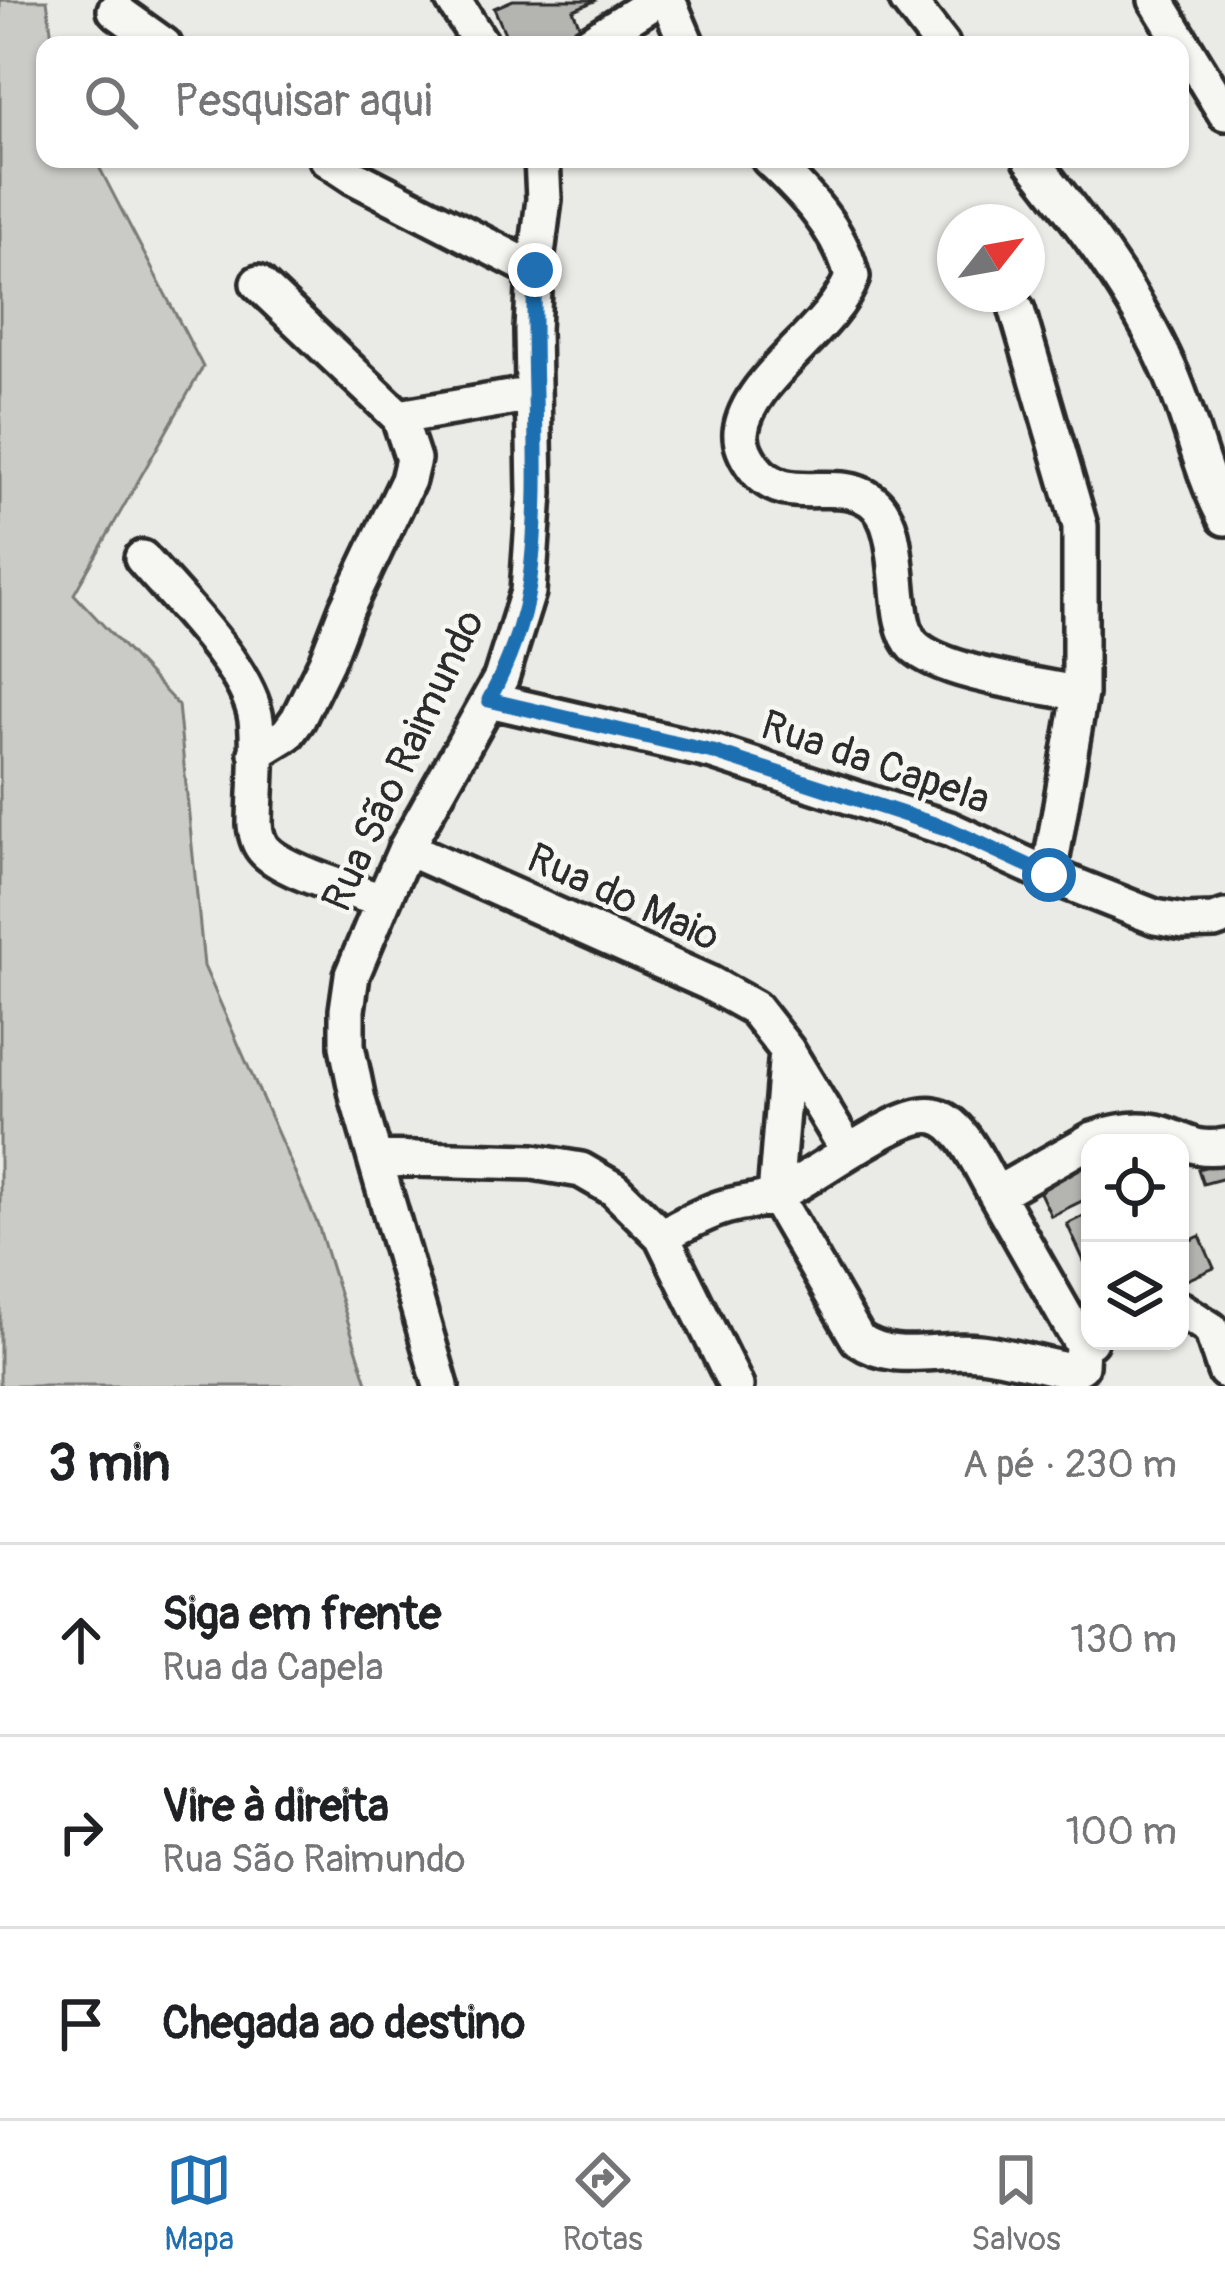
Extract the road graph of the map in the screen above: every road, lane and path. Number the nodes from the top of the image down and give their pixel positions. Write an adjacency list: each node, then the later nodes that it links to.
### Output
1 (453, 0): 8 (street)
2 (657, 0): 9 (street)
3 (668, 0): 10 (street)
4 (907, 0): 11 (street)
5 (1156, 0): 12 (street)
6 (115, 10): 7 (street)
7 (151, 36)
8 (476, 36)
9 (600, 36)
10 (683, 36)
11 (935, 36)
12 (1178, 36)
13 (1189, 54): 14 (street)
14 (1225, 113)
15 (340, 168): 19 (street)
16 (542, 168): 19 (street, Rua São Raimundo)
17 (778, 168): 26 (street)
18 (1038, 168): 24 (street)
19 (535, 270): 22 (street, Rua São Raimundo)
20 (258, 283): 23 (street)
21 (1018, 312): 26 (street)
22 (533, 394): 23 (street); 27 (street, Rua São Raimundo)
23 (399, 417): 28 (street)
24 (1225, 518)
25 (142, 557): 28 (street)
26 (1080, 694): 30 (street)
27 (489, 700): 29 (street, Rua São Raimundo); 30 (street, Rua da Capela)
28 (256, 753): 31 (street)
29 (406, 848): 31 (street, Rua São Raimundo); 33 (street, Rua do Maio)
30 (1049, 875): 32 (street, Rua da Capela)
31 (382, 901): 36 (street, Rua São Raimundo)
32 (1225, 917)
33 (787, 1050): 35 (street, Rua do Maio); 38 (street)
34 (1225, 1145): 37 (street)
35 (848, 1151): 37 (street); 38 (street)
36 (376, 1157): 39 (street); 45 (street, Rua São Raimundo)
37 (996, 1194): 42 (street)
38 (775, 1196): 39 (street); 43 (street)
39 (662, 1236): 46 (street)
40 (1189, 1314): 41 (street)
41 (1218, 1329): 44 (street)
42 (1081, 1335)
43 (1084, 1350)
44 (1225, 1371)
45 (441, 1386)
46 (736, 1386)

